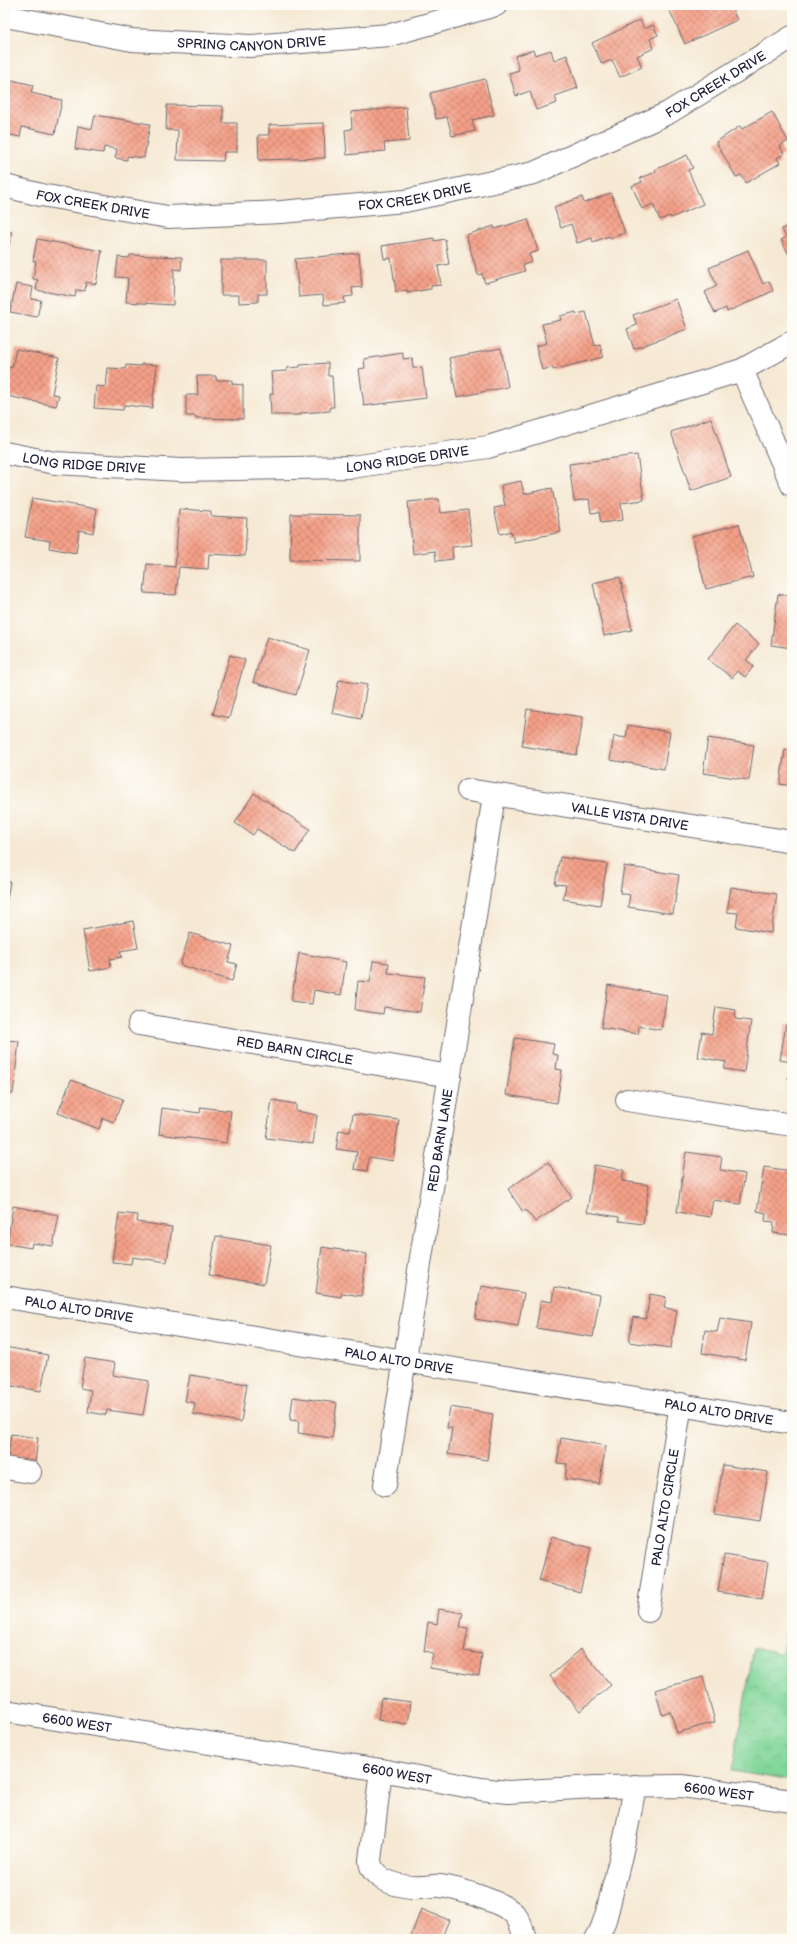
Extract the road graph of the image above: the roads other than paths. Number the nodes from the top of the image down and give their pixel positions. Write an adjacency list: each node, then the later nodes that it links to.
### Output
1 (496, 5): 2 (street, SPRING CANYON DRIVE)
2 (5, 16)
3 (792, 37): 4 (street, FOX CREEK DRIVE)
4 (5, 186)
5 (792, 342): 6 (street, LONG RIDGE DRIVE)
6 (742, 370): 7 (street, LONG RIDGE DRIVE); 8 (street)
7 (5, 453)
8 (792, 485)
9 (468, 790): 10 (street, VALLE VISTA DRIVE)
10 (494, 796): 11 (street, VALLE VISTA DRIVE); 13 (street, RED BARN LANE)
11 (792, 842)
12 (139, 1024): 13 (street, RED BARN CIRCLE)
13 (450, 1076): 17 (street, RED BARN LANE)
14 (627, 1100): 15 (street)
15 (792, 1125)
16 (5, 1297): 17 (street, PALO ALTO DRIVE)
17 (405, 1361): 18 (street, PALO ALTO DRIVE); 22 (street, RED BARN LANE)
18 (680, 1404): 19 (street, PALO ALTO DRIVE); 23 (street, PALO ALTO CIRCLE)
19 (792, 1424)
20 (5, 1468): 21 (street)
21 (30, 1472)
22 (385, 1485)
23 (648, 1611)
24 (5, 1710): 25 (street, 6600 WEST)
25 (381, 1770): 26 (street, 6600 WEST); 28 (street)
26 (634, 1786): 27 (street, 6600 WEST); 29 (street)
27 (792, 1801)
28 (525, 1939)
29 (596, 1939)

